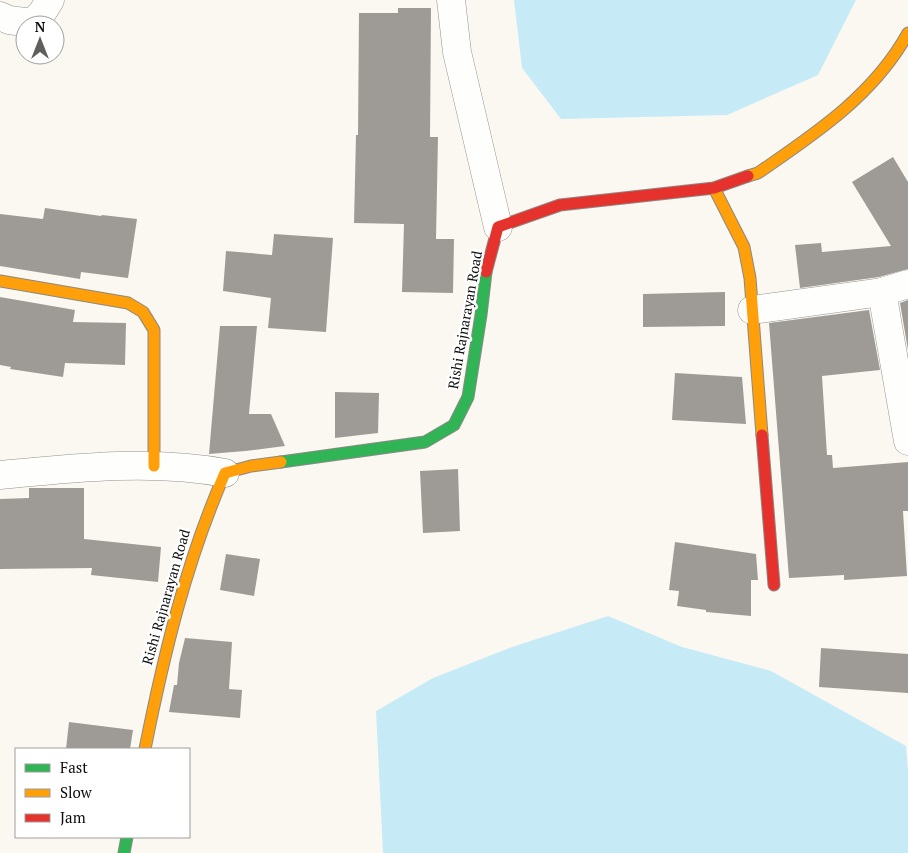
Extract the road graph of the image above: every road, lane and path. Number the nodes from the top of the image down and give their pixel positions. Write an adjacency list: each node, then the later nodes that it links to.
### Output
1 (50, 0): 3 (street)
2 (451, 0): 6 (street)
3 (0, 16)
4 (908, 32): 5 (main road)
5 (714, 188): 6 (main road); 10 (main road)
6 (498, 227): 13 (main road, Rishi Rajnarayan Road)
7 (0, 281): 12 (main road)
8 (908, 284): 9 (street)
9 (882, 292): 10 (street); 11 (street)
10 (752, 310): 15 (main road)
11 (907, 428)
12 (154, 466): 13 (street); 14 (street)
13 (224, 473): 16 (main road, Rishi Rajnarayan Road)
14 (0, 475)
15 (774, 585)
16 (145, 748)
17 (127, 838): 18 (main road)
18 (124, 853)

